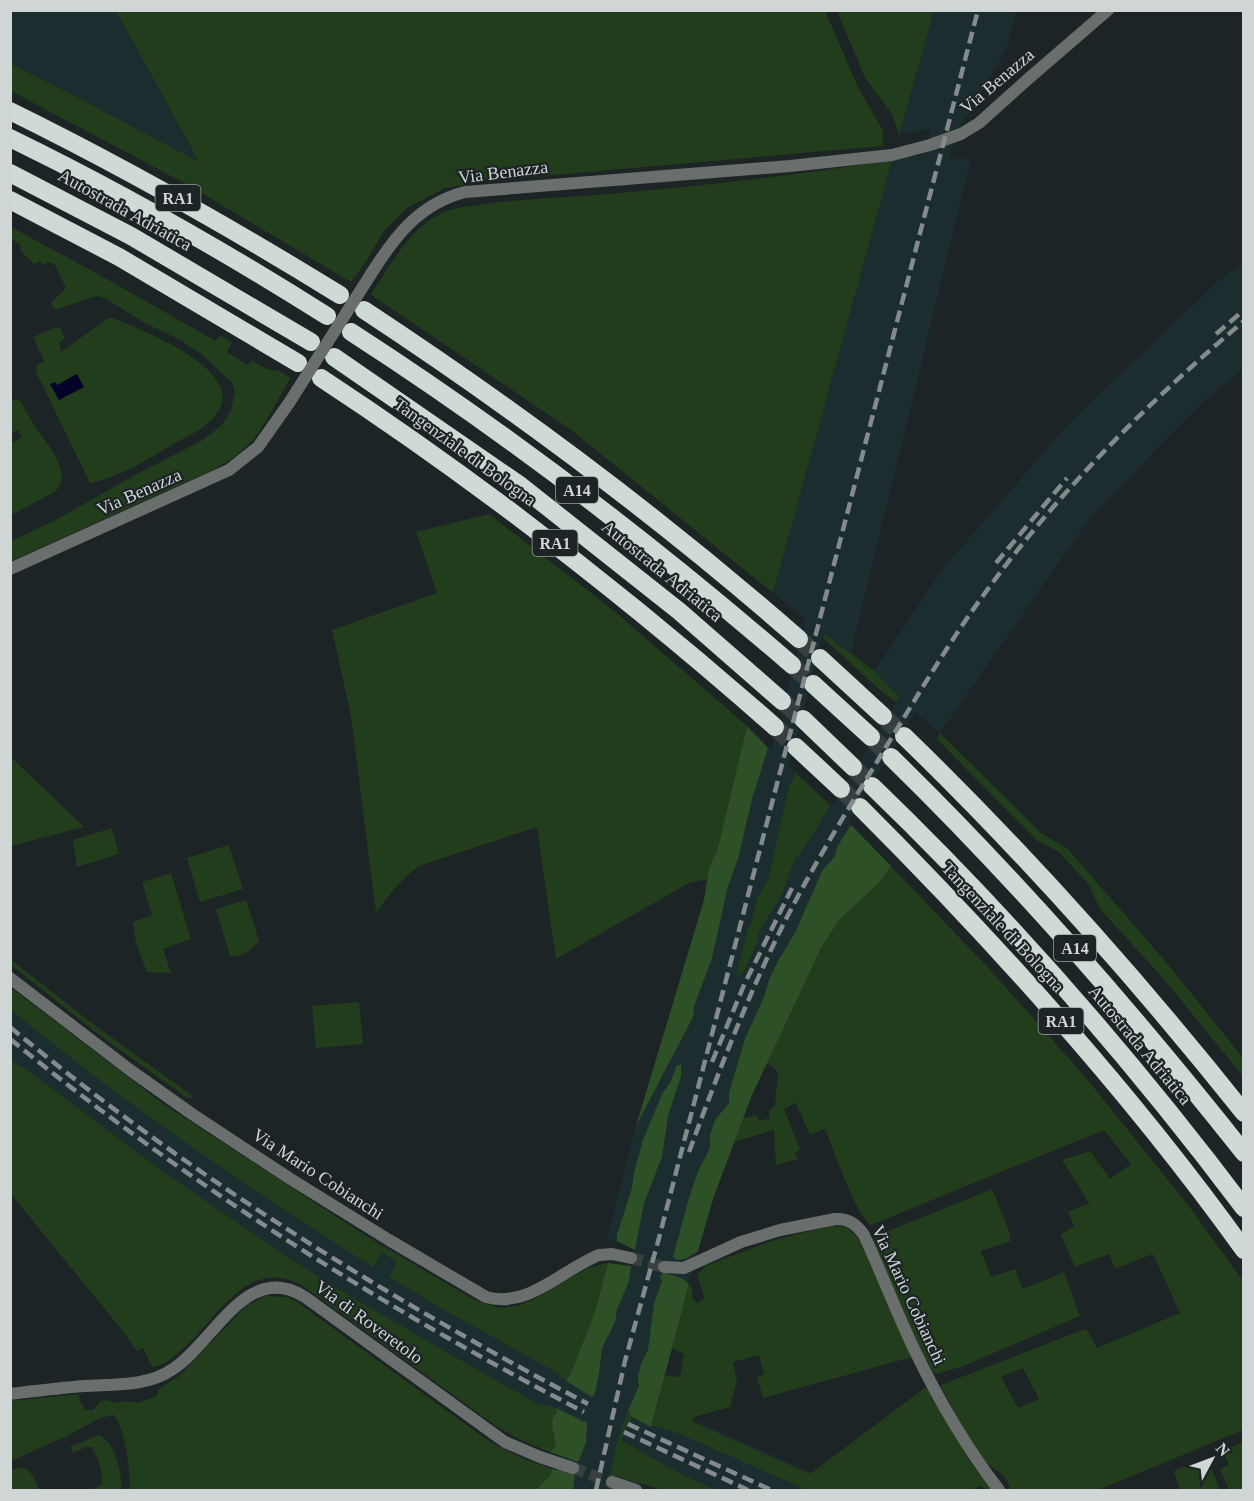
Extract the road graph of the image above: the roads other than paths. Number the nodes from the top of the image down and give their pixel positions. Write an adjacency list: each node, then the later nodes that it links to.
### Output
1 (1108, 10): 14 (street, Via Benazza, bridge)
2 (10, 111): 6 (highway, RA1)
3 (10, 138): 8 (highway, Autostrada Adriatica)
4 (10, 173): 10 (highway, Autostrada Adriatica)
5 (10, 201): 12 (highway)
6 (340, 295)
7 (364, 310): 15 (highway)
8 (327, 316)
9 (351, 332): 17 (highway, Autostrada Adriatica / A14)
10 (311, 342)
11 (334, 357): 19 (highway, Autostrada Adriatica / A14)
12 (298, 363)
13 (321, 378): 22 (highway, Tangenziale di Bologna / RA1)
14 (10, 570)
15 (799, 639)
16 (820, 658): 20 (highway)
17 (792, 664)
18 (813, 684): 24 (highway)
19 (782, 701)
20 (883, 716)
21 (803, 719): 27 (highway)
22 (775, 727)
23 (904, 736): 32 (highway)
24 (871, 737)
25 (796, 747): 29 (highway)
26 (891, 757): 33 (highway, Autostrada Adriatica / A14)
27 (853, 767)
28 (872, 786): 34 (highway, Autostrada Adriatica / A14)
29 (841, 789)
30 (860, 807): 35 (highway, Tangenziale di Bologna / RA1)
31 (10, 978): 36 (street, Via Mario Cobianchi)
32 (1244, 1113)
33 (1244, 1153)
34 (1244, 1208)
35 (1244, 1250)
36 (631, 1258)
37 (664, 1267): 42 (street, Via Mario Cobianchi)
38 (10, 1394): 39 (street, Via di Roveretolo)
39 (573, 1468)
40 (612, 1482): 41 (street)
41 (636, 1491)
42 (999, 1491)

